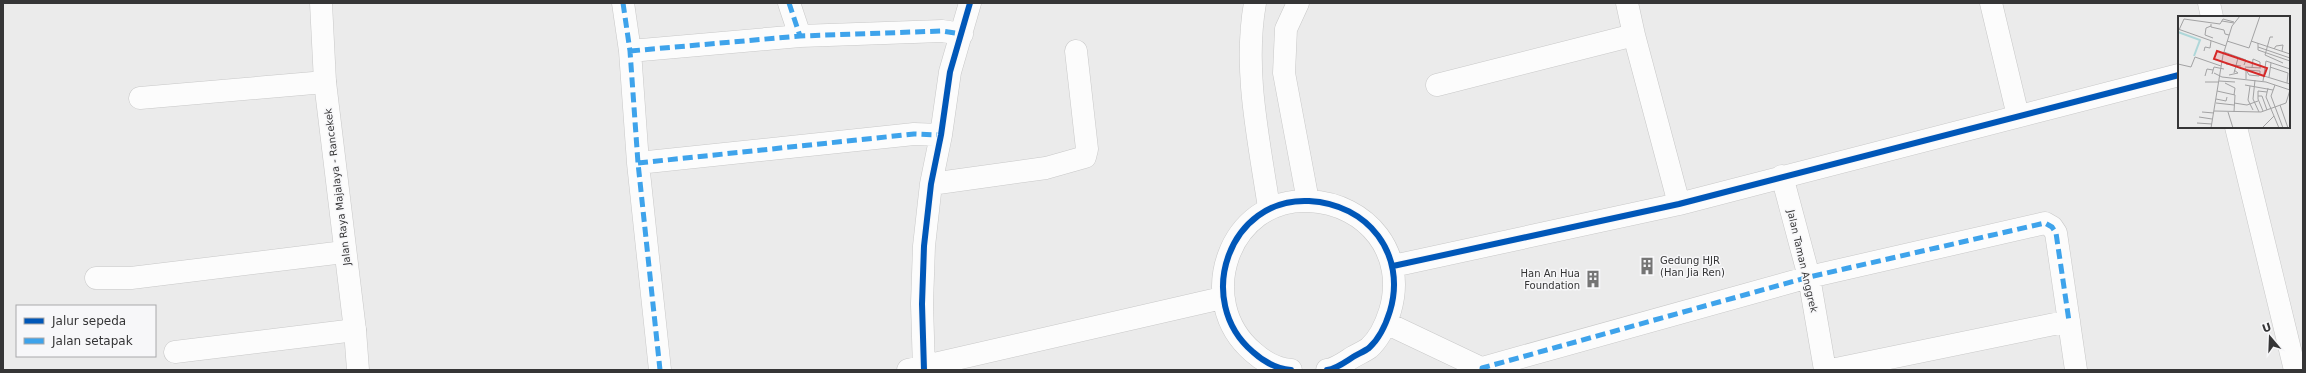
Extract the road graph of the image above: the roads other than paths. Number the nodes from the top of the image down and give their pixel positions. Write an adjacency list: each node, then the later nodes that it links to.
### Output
1 (321, 3): 17 (street, Jalan Raya Majalaya - Rancekek)
2 (623, 3): 14 (street)
3 (789, 3): 13 (street)
4 (970, 3): 11 (street)
5 (1255, 3): 28 (street)
6 (1298, 3): 26 (street)
7 (1627, 3): 12 (street)
8 (1991, 3): 20 (street)
9 (2209, 3): 10 (street)
10 (2212, 16)
11 (962, 34): 13 (street); 22 (street)
12 (1634, 35): 18 (street); 27 (street)
13 (800, 36): 14 (street)
14 (630, 51): 23 (street)
15 (1076, 51): 25 (street)
16 (2178, 75): 20 (street)
17 (325, 82): 19 (street); 29 (street, Jalan Raya Majalaya - Rancekek)
18 (1437, 85)
19 (140, 98)
20 (2018, 116): 24 (street)
21 (2236, 128): 47 (street)
22 (941, 135): 23 (street); 25 (street)
23 (638, 163): 42 (street)
24 (1782, 176): 27 (street); 32 (street, Jalan Taman Anggrek)
25 (931, 184): 38 (street)
26 (1308, 201): 28 (street); 30 (street)
27 (1679, 204): 30 (street)
28 (1269, 208): 33 (street)
29 (344, 252): 31 (street); 36 (street, Jalan Raya Majalaya - Rancekek)
30 (1393, 266): 35 (street)
31 (96, 278)
32 (1808, 278): 34 (street); 40 (street); 44 (street, Jalan Taman Anggrek)
33 (1222, 298): 38 (street); 43 (street)
34 (2069, 321): 45 (street); 46 (street)
35 (1386, 323): 39 (street); 40 (street)
36 (355, 330): 37 (street); 41 (street, Jalan Raya Majalaya - Rancekek)
37 (175, 352)
38 (918, 369)
39 (1335, 369)
40 (1483, 369)
41 (358, 370)
42 (660, 370)
43 (1291, 370)
44 (1825, 370)
45 (1831, 370)
46 (2076, 370)
47 (2295, 370)

